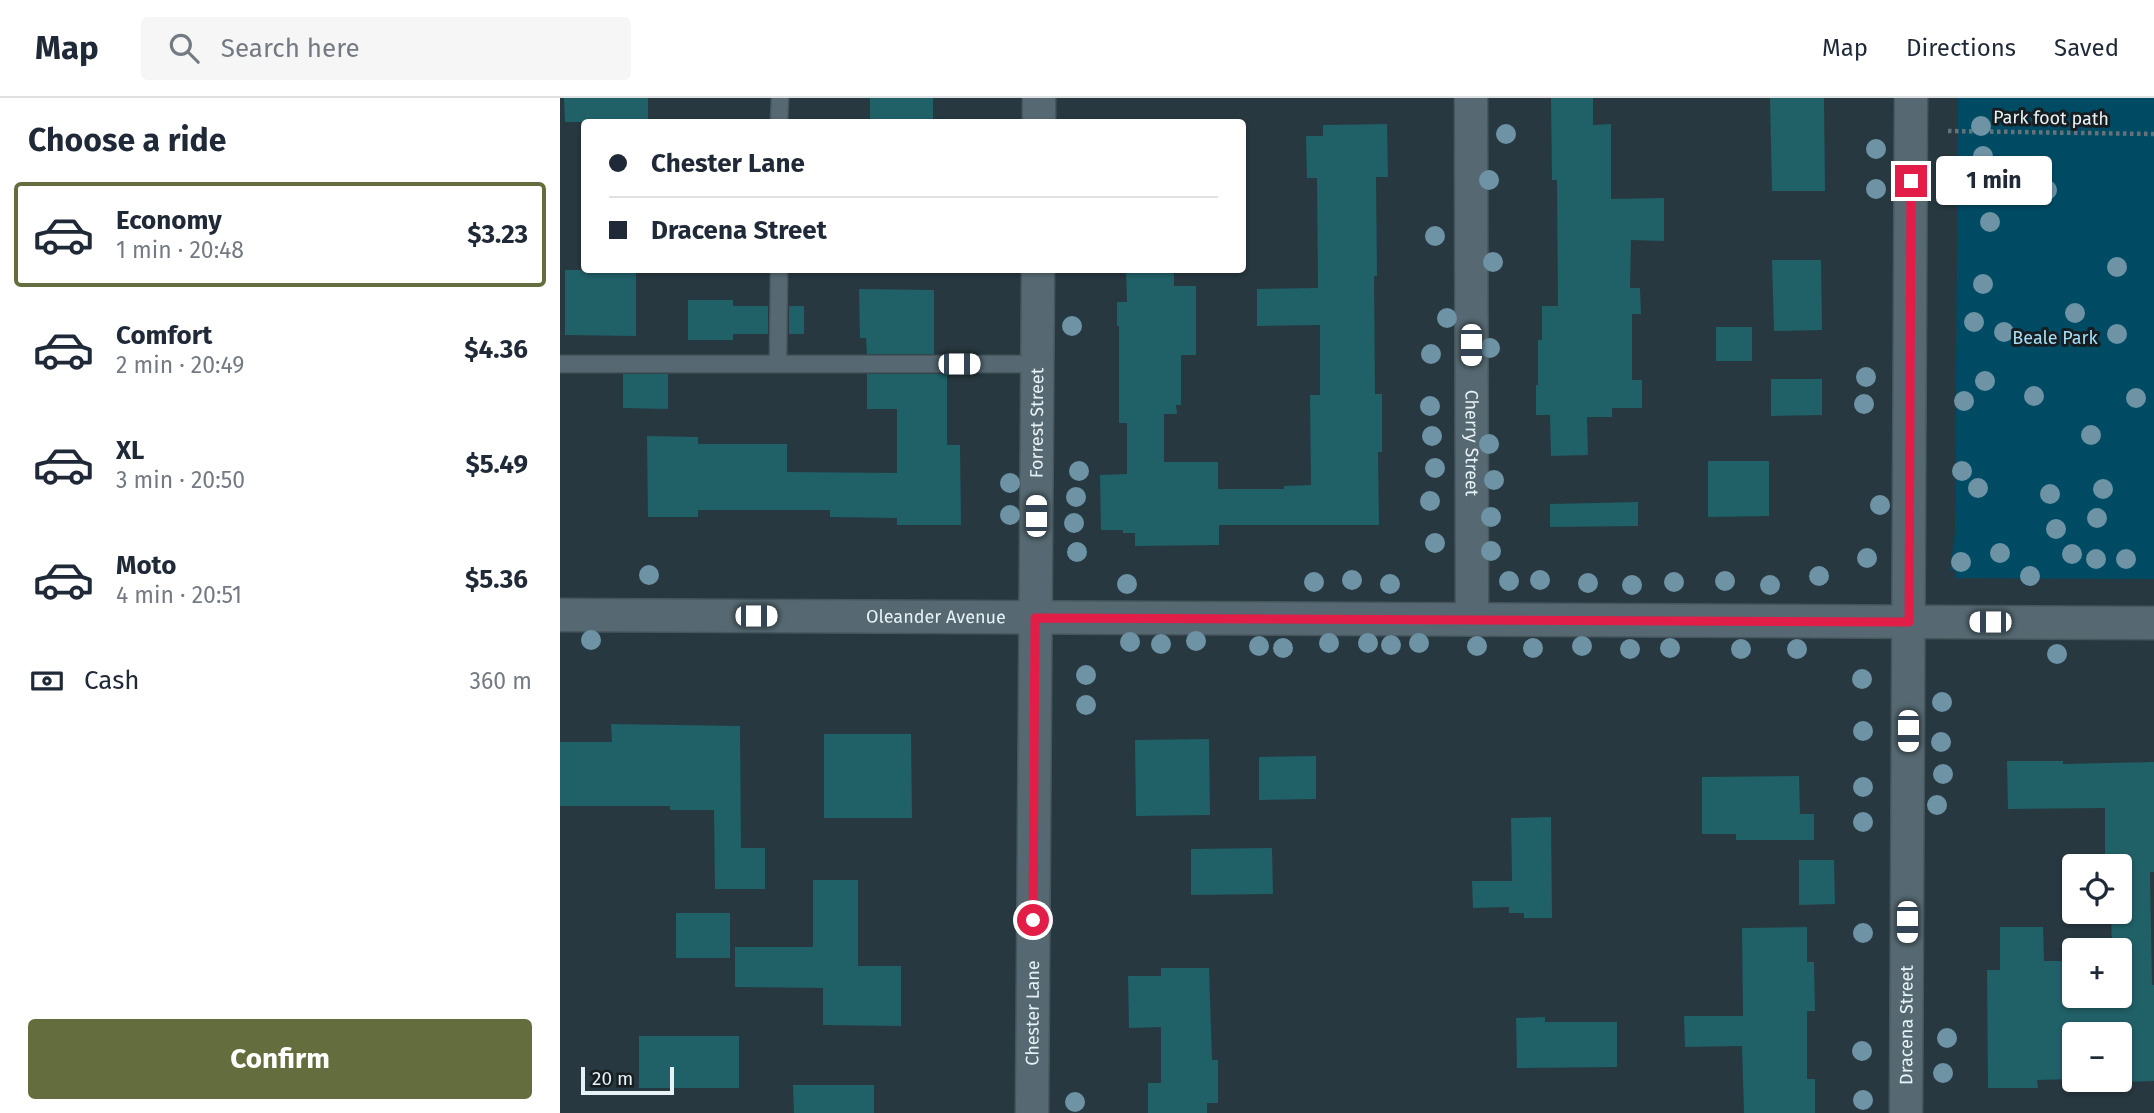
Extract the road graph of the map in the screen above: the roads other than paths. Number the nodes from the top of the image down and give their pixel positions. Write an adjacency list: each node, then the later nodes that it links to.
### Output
1 (780, 98): 5 (lane)
2 (1039, 98): 6 (street)
3 (1471, 98): 14 (street, Cherry Street)
4 (1911, 98): 15 (street, Dracena Street)
5 (779, 119)
6 (1039, 119)
7 (779, 273): 10 (lane)
8 (1038, 273): 11 (street, Forrest Street)
9 (560, 364): 10 (lane)
10 (778, 364): 11 (lane)
11 (1037, 364): 13 (street, Forrest Street)
12 (560, 615): 13 (street, Oleander Avenue)
13 (1035, 618): 14 (street, Oleander Avenue); 17 (street, Chester Lane)
14 (1472, 620): 15 (street, Oleander Avenue)
15 (1909, 622): 16 (street, Oleander Avenue); 18 (street, Dracena Street)
16 (2154, 623)
17 (1032, 1113)
18 (1906, 1113)

